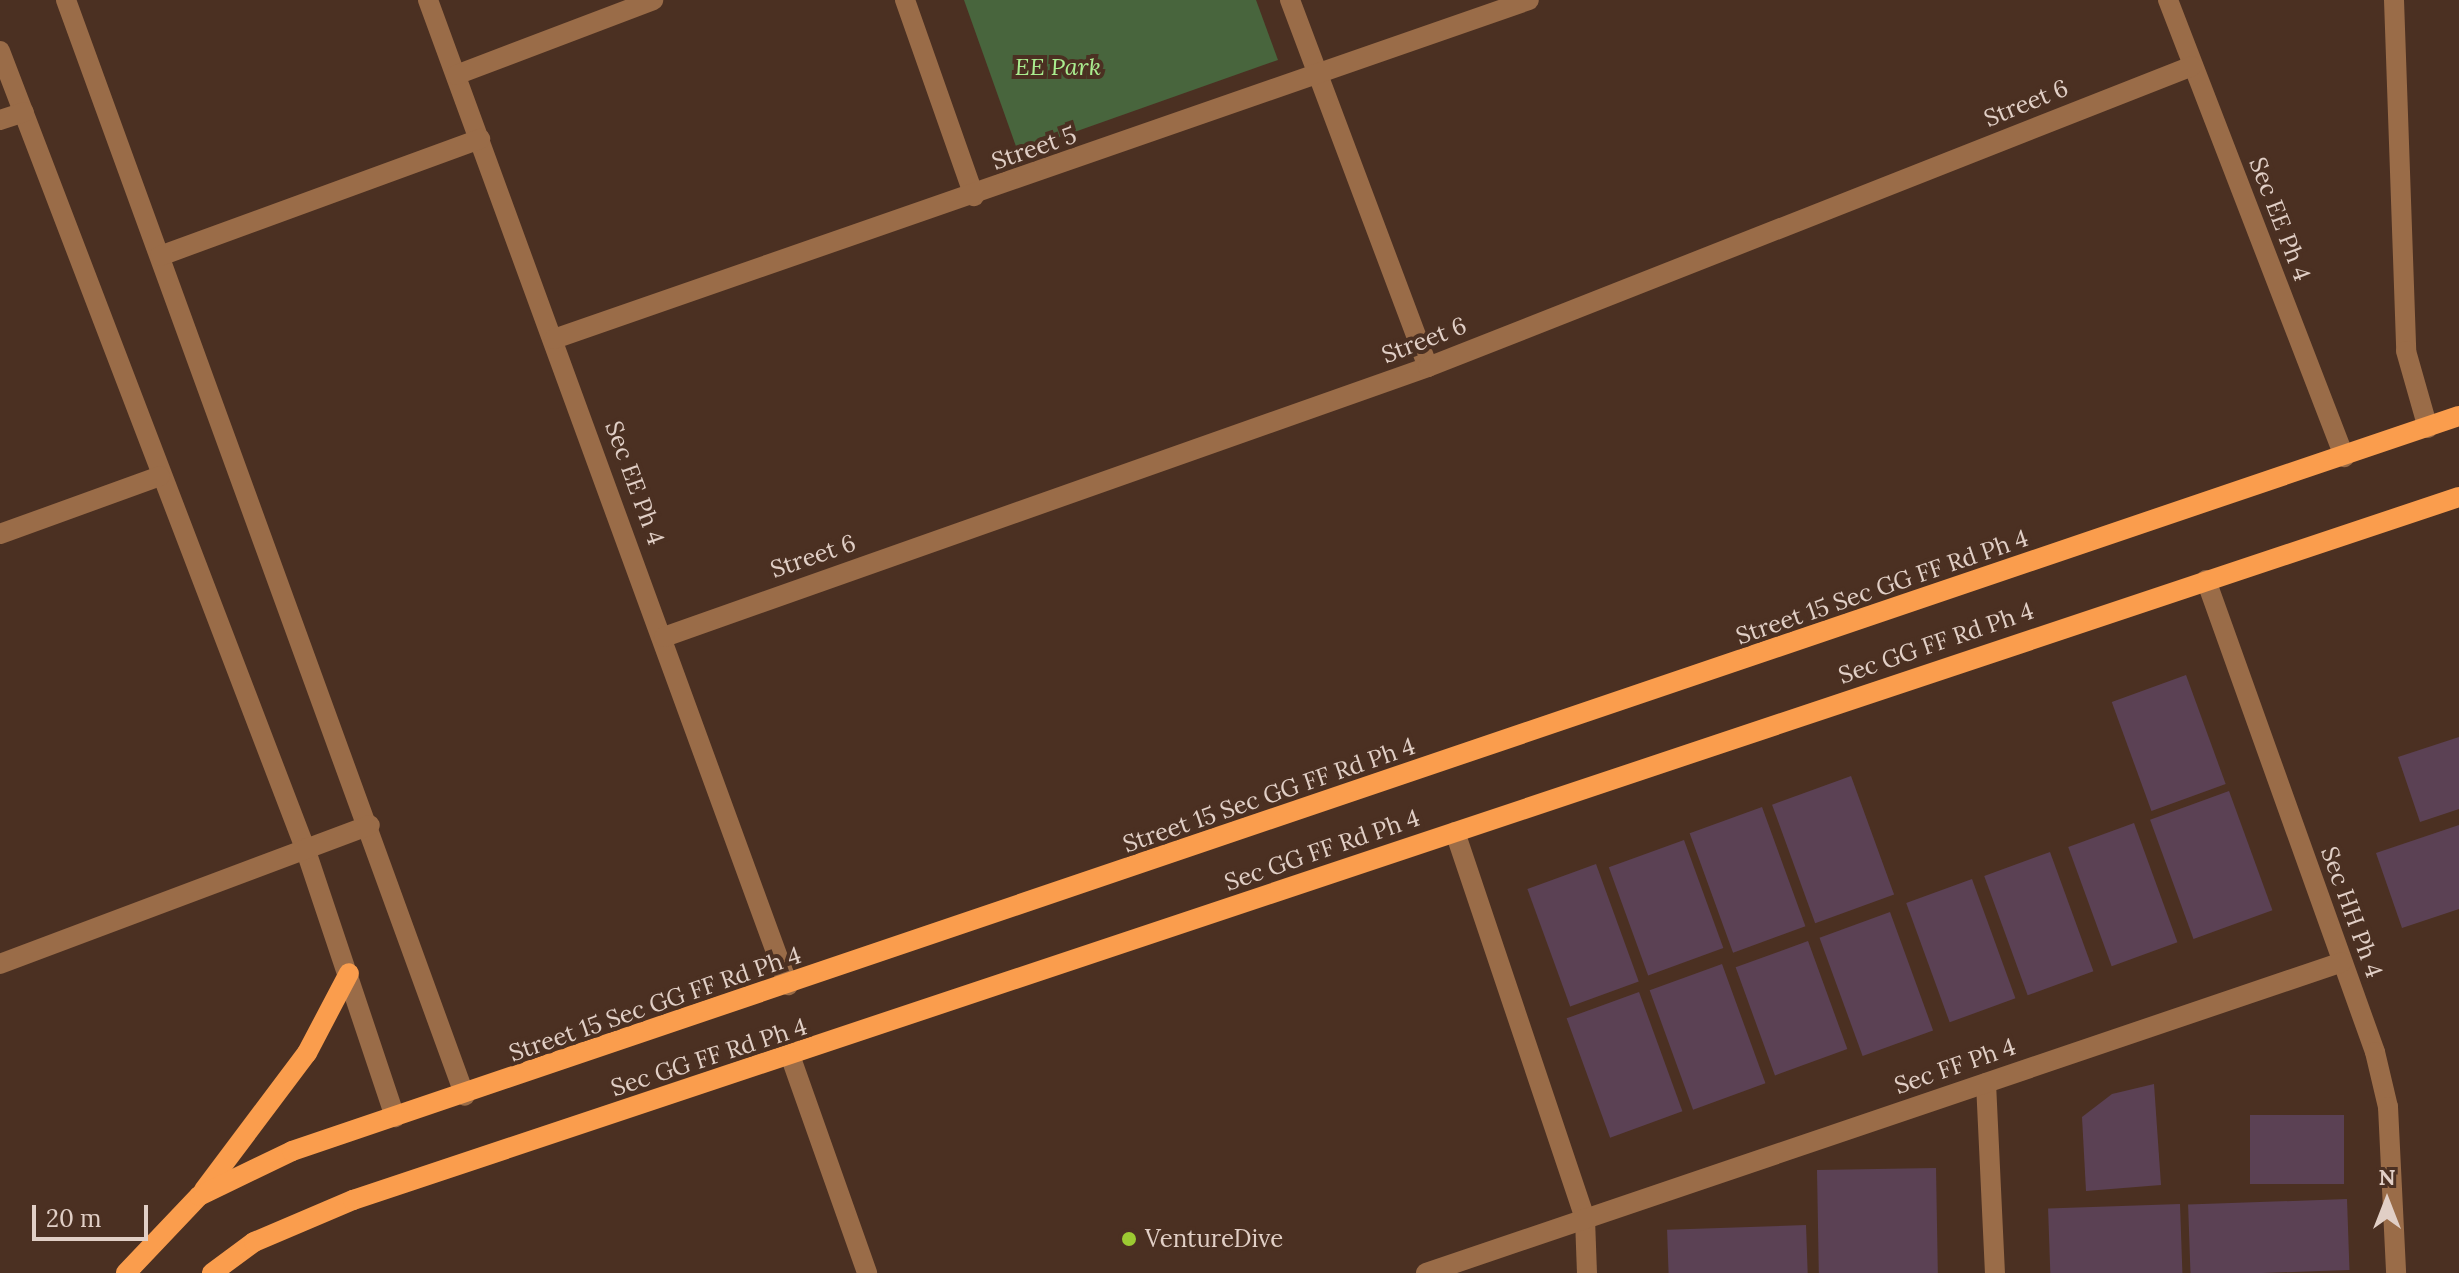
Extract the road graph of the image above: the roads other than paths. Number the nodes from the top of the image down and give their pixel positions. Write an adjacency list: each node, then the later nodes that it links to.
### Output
1 (66, 0): 17 (street)
2 (428, 0): 11 (street, Sec EE Ph 4)
3 (653, 0): 11 (street)
4 (905, 0): 16 (street)
5 (1290, 0): 12 (street)
6 (1529, 0): 12 (street, Street 5)
7 (2168, 0): 10 (street, Sec EE Ph 4)
8 (2394, 0): 21 (street)
9 (0, 51): 13 (street)
10 (2192, 66): 19 (street, Street 6); 22 (street, Sec EE Ph 4)
11 (456, 75): 15 (street, Sec EE Ph 4)
12 (1317, 75): 16 (street, Street 5); 19 (street)
13 (24, 112): 14 (street); 23 (street)
14 (0, 120)
15 (480, 139): 17 (street); 18 (street, Sec EE Ph 4)
16 (974, 196): 18 (street, Street 5)
17 (160, 256): 28 (street)
18 (554, 339): 27 (street, Sec EE Ph 4)
19 (1428, 367): 27 (street, Street 6)
20 (2459, 416): 21 (main road, Street 15 Sec GG FF Rd Ph 4)
21 (2428, 428): 22 (main road, Street 15 Sec GG FF Rd Ph 4)
22 (2344, 457): 34 (main road, Street 15 Sec GG FF Rd Ph 4)
23 (160, 476): 25 (street); 30 (street)
24 (2459, 497): 26 (main road, Sec GG FF Rd Ph 4)
25 (0, 534)
26 (2206, 580): 29 (main road, Sec GG FF Rd Ph 4); 31 (street, Sec HH Ph 4)
27 (664, 637): 34 (street, Sec EE Ph 4)
28 (370, 825): 30 (street); 37 (street)
29 (1455, 832): 35 (main road, Sec GG FF Rd Ph 4); 40 (street)
30 (305, 848): 32 (street); 33 (street)
31 (2342, 962): 36 (street, Sec FF Ph 4); 47 (street, Sec HH Ph 4)
32 (0, 964)
33 (349, 973): 38 (street); 39 (main road)
34 (788, 985): 37 (main road, Street 15 Sec GG FF Rd Ph 4)
35 (791, 1058): 42 (main road, Sec GG FF Rd Ph 4); 43 (street)
36 (1986, 1083): 40 (street, Sec FF Ph 4); 46 (street)
37 (465, 1096): 38 (main road, Street 15 Sec GG FF Rd Ph 4)
38 (395, 1117): 39 (main road, Street 15 Sec GG FF Rd Ph 4)
39 (199, 1196): 41 (main road, Street 15 Sec GG FF Rd Ph 4)
40 (1585, 1219): 44 (street, Sec FF Ph 4); 45 (street)
41 (126, 1273)
42 (212, 1273)
43 (867, 1273)
44 (1426, 1273)
45 (1587, 1273)
46 (1995, 1273)
47 (2396, 1273)

